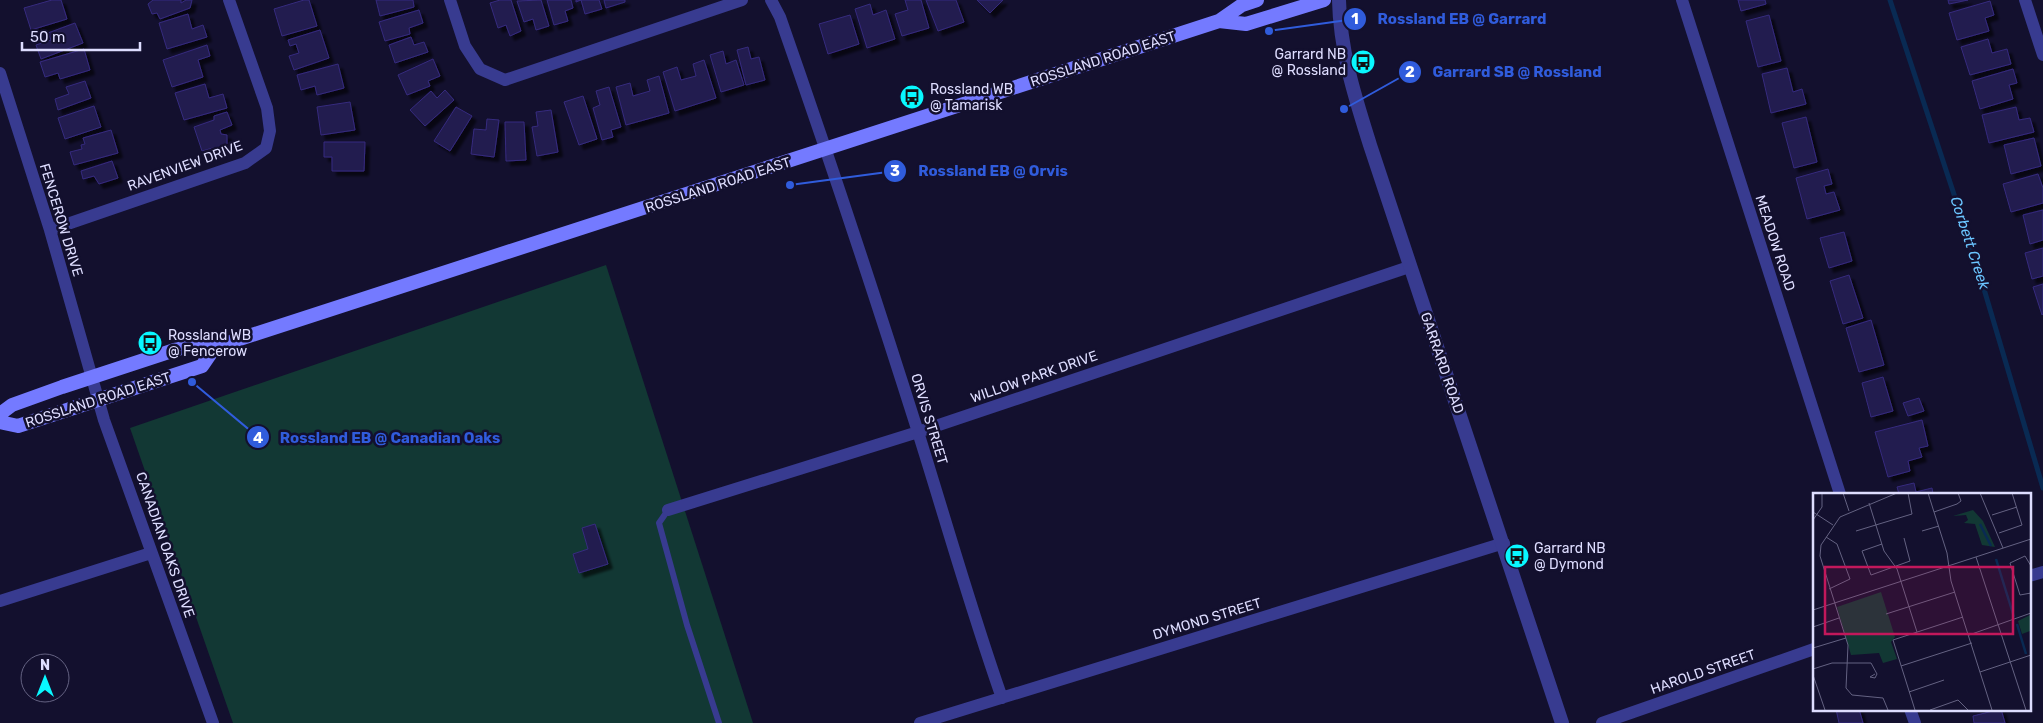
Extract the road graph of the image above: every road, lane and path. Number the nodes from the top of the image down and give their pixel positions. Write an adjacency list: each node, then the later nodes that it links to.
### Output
1 (229, 0): 14 (street, RAVENVIEW DRIVE)
2 (450, 0): 3 (street)
3 (742, 0)
4 (771, 0): 13 (street, ORVIS STREET)
5 (1257, 0): 10 (main road, ROSSLAND ROAD EAST)
6 (1324, 0): 10 (main road, ROSSLAND ROAD EAST)
7 (1339, 0): 15 (street, GARRARD ROAD)
8 (1682, 0): 22 (street, MEADOW ROAD)
9 (2025, 0): 11 (street)
10 (1219, 21): 13 (main road, ROSSLAND ROAD EAST)
11 (2043, 55)
12 (0, 73): 14 (street, FENCEROW DRIVE)
13 (826, 150): 16 (main road, ROSSLAND ROAD EAST); 21 (street, ORVIS STREET)
14 (50, 230): 17 (street, FENCEROW DRIVE)
15 (1409, 267): 21 (street, WILLOW PARK DRIVE); 24 (street, GARRARD ROAD)
16 (215, 347): 17 (main road, ROSSLAND ROAD EAST); 18 (main road, ROSSLAND ROAD EAST)
17 (91, 376): 18 (street, CANADIAN OAKS DRIVE); 19 (main road, ROSSLAND ROAD EAST)
18 (98, 399): 20 (main road, ROSSLAND ROAD EAST); 25 (street, CANADIAN OAKS DRIVE)
19 (0, 414)
20 (0, 422)
21 (918, 432): 23 (street, WILLOW PARK DRIVE); 30 (street, ORVIS STREET)
22 (1840, 493)
23 (668, 510): 33 (lane)
24 (1504, 543): 30 (street, DYMOND STREET); 35 (street, GARRARD ROAD)
25 (150, 553): 28 (street); 32 (street, CANADIAN OAKS DRIVE)
26 (2043, 572): 27 (street)
27 (2030, 576)
28 (0, 601)
29 (1813, 648): 36 (street, HAROLD STREET)
30 (1002, 698): 34 (street, DYMOND STREET)
31 (1910, 710): 37 (street)
32 (213, 723)
33 (719, 723)
34 (920, 723)
35 (1562, 723)
36 (1602, 723)
37 (1915, 723)

